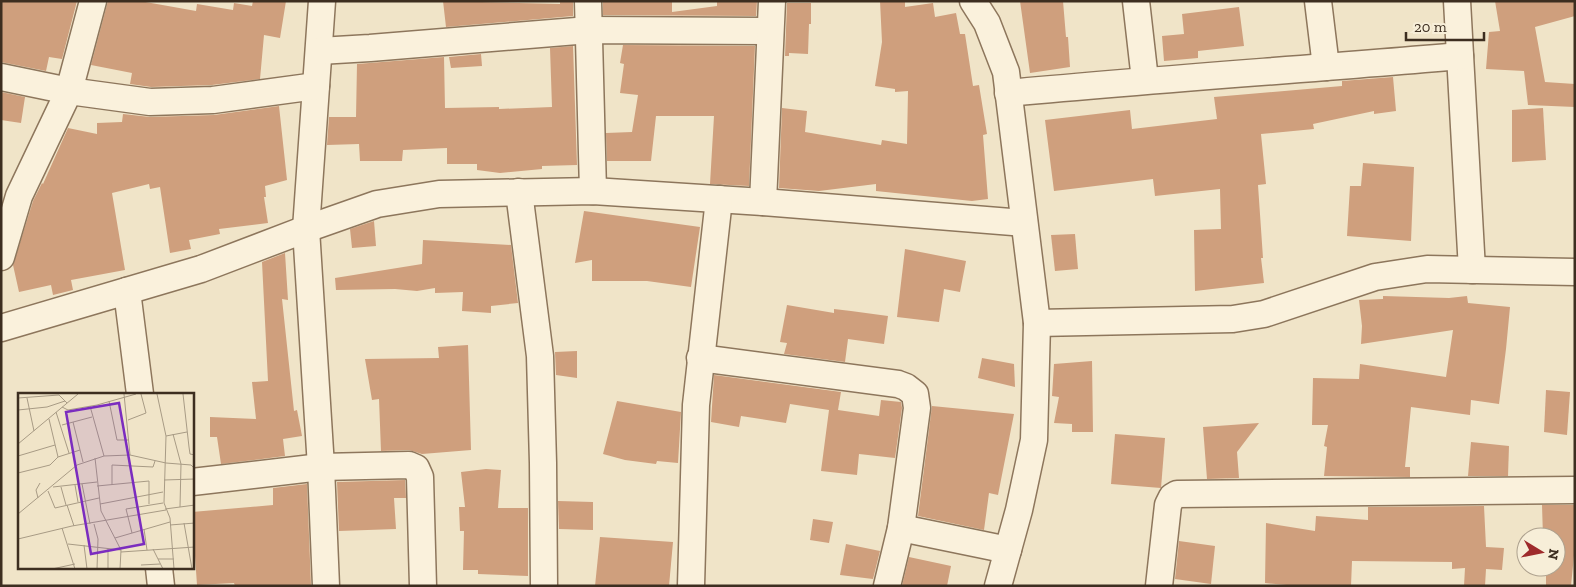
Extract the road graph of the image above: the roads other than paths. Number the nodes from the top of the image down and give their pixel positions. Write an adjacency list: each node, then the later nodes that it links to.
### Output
1 (93, 1): 17 (street)
2 (322, 1): 11 (street)
3 (588, 1): 9 (street)
4 (772, 1): 10 (street)
5 (973, 1): 18 (street)
6 (1136, 1): 15 (street)
7 (1318, 1): 13 (street)
8 (1457, 1): 12 (street)
9 (589, 30): 10 (street); 11 (street); 19 (street)
10 (770, 30): 23 (street)
11 (318, 51): 16 (street)
12 (1460, 56): 13 (street); 27 (street)
13 (1326, 67): 15 (street)
14 (1, 77): 17 (street)
15 (1145, 80): 18 (street)
16 (316, 86): 17 (street); 25 (street)
17 (69, 91): 21 (street)
18 (1008, 93): 24 (street)
19 (593, 191): 20 (street); 22 (street)
20 (519, 192): 25 (street); 43 (street)
21 (10, 195): 26 (street)
22 (719, 199): 23 (street); 32 (street)
23 (764, 202): 24 (street)
24 (1024, 223): 30 (street)
25 (306, 229): 29 (street); 34 (street)
26 (1, 257)
27 (1472, 270): 28 (street); 30 (street)
28 (1575, 272)
29 (127, 291): 31 (street); 33 (street)
30 (1037, 323): 38 (street)
31 (1, 328)
32 (700, 358): 37 (street); 44 (street)
33 (140, 393)
34 (321, 466): 35 (street); 41 (street); 42 (street)
35 (194, 482)
36 (1575, 490): 47 (street)
37 (901, 528): 38 (street); 45 (street)
38 (1008, 550): 46 (street)
39 (159, 570): 40 (street)
40 (161, 586)
41 (326, 586)
42 (422, 586)
43 (544, 586)
44 (691, 586)
45 (887, 586)
46 (998, 586)
47 (1160, 586)

